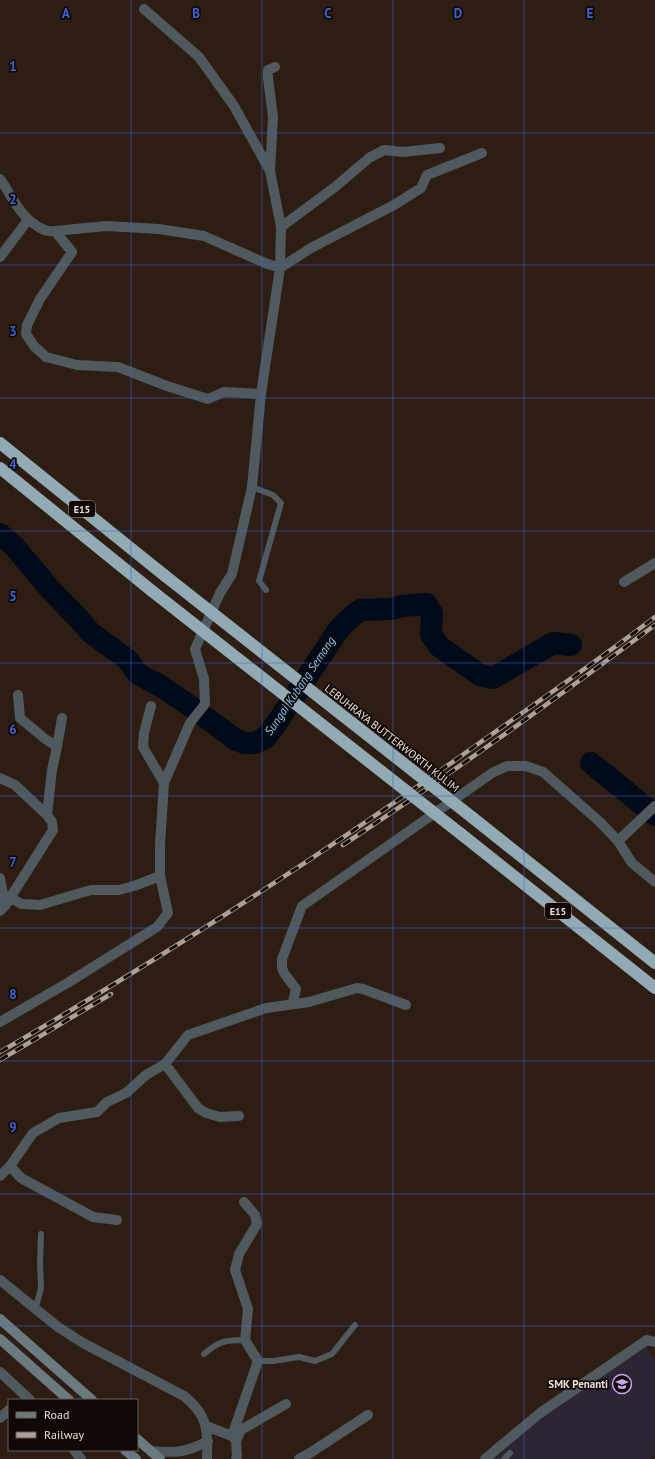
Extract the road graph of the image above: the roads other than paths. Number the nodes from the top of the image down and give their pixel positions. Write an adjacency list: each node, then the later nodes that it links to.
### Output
1 (144, 9): 5 (street)
2 (275, 67): 5 (street)
3 (440, 148): 8 (street)
4 (482, 154): 11 (street)
5 (270, 171): 8 (street)
6 (0, 179): 7 (street)
7 (28, 220): 9 (street); 10 (street)
8 (281, 227): 11 (street)
9 (55, 231): 11 (street); 12 (street)
10 (0, 258)
11 (280, 268): 12 (street)
12 (261, 394): 15 (street)
13 (0, 443): 32 (highway, LEBUHRAYA BUTTERWORTH KULIM / E15, bridge)
14 (0, 468): 33 (highway, E15, bridge)
15 (252, 487): 18 (lane); 24 (street)
16 (655, 563): 17 (street)
17 (624, 582)
18 (266, 590)
19 (18, 695): 22 (street)
20 (151, 706): 24 (street)
21 (62, 718): 22 (street)
22 (57, 747): 26 (street)
23 (0, 778): 26 (street)
24 (164, 782): 28 (street)
25 (655, 806): 27 (street)
26 (47, 815): 31 (street)
27 (618, 841): 30 (street); 34 (street)
28 (160, 876): 31 (street); 36 (street)
29 (0, 878): 31 (street)
30 (655, 882)
31 (5, 905)
32 (655, 963)
33 (655, 988)
34 (294, 1003): 35 (street); 37 (street)
35 (406, 1005)
36 (0, 1022)
37 (165, 1064): 38 (street); 39 (street)
38 (239, 1116)
39 (10, 1166): 40 (street); 42 (street)
40 (0, 1176)
41 (244, 1202): 49 (street)
42 (117, 1220)
43 (41, 1234): 45 (lane)
44 (0, 1280): 45 (street)
45 (35, 1310): 61 (street)
46 (0, 1319): 55 (main road)
47 (355, 1325): 52 (lane)
48 (0, 1339): 56 (main road)
49 (245, 1340): 51 (lane); 52 (street)
50 (655, 1342): 75 (street)
51 (204, 1354)
52 (258, 1361): 62 (street)
53 (0, 1372): 54 (street)
54 (25, 1398)
55 (90, 1398)
56 (68, 1399)
57 (286, 1404): 62 (street)
58 (8, 1411): 60 (street)
59 (368, 1415): 74 (street)
60 (0, 1418)
61 (206, 1426): 62 (street); 64 (street)
62 (234, 1438): 69 (street)
63 (138, 1440): 67 (main road)
64 (208, 1441): 67 (street); 73 (street)
65 (75, 1451): 70 (street)
66 (127, 1451): 71 (main road)
67 (151, 1451): 72 (main road)
68 (510, 1453): 76 (lane)
69 (238, 1458)
70 (81, 1459)
71 (136, 1459)
72 (160, 1459)
73 (207, 1459)
74 (299, 1459)
75 (485, 1459)
76 (504, 1459)

